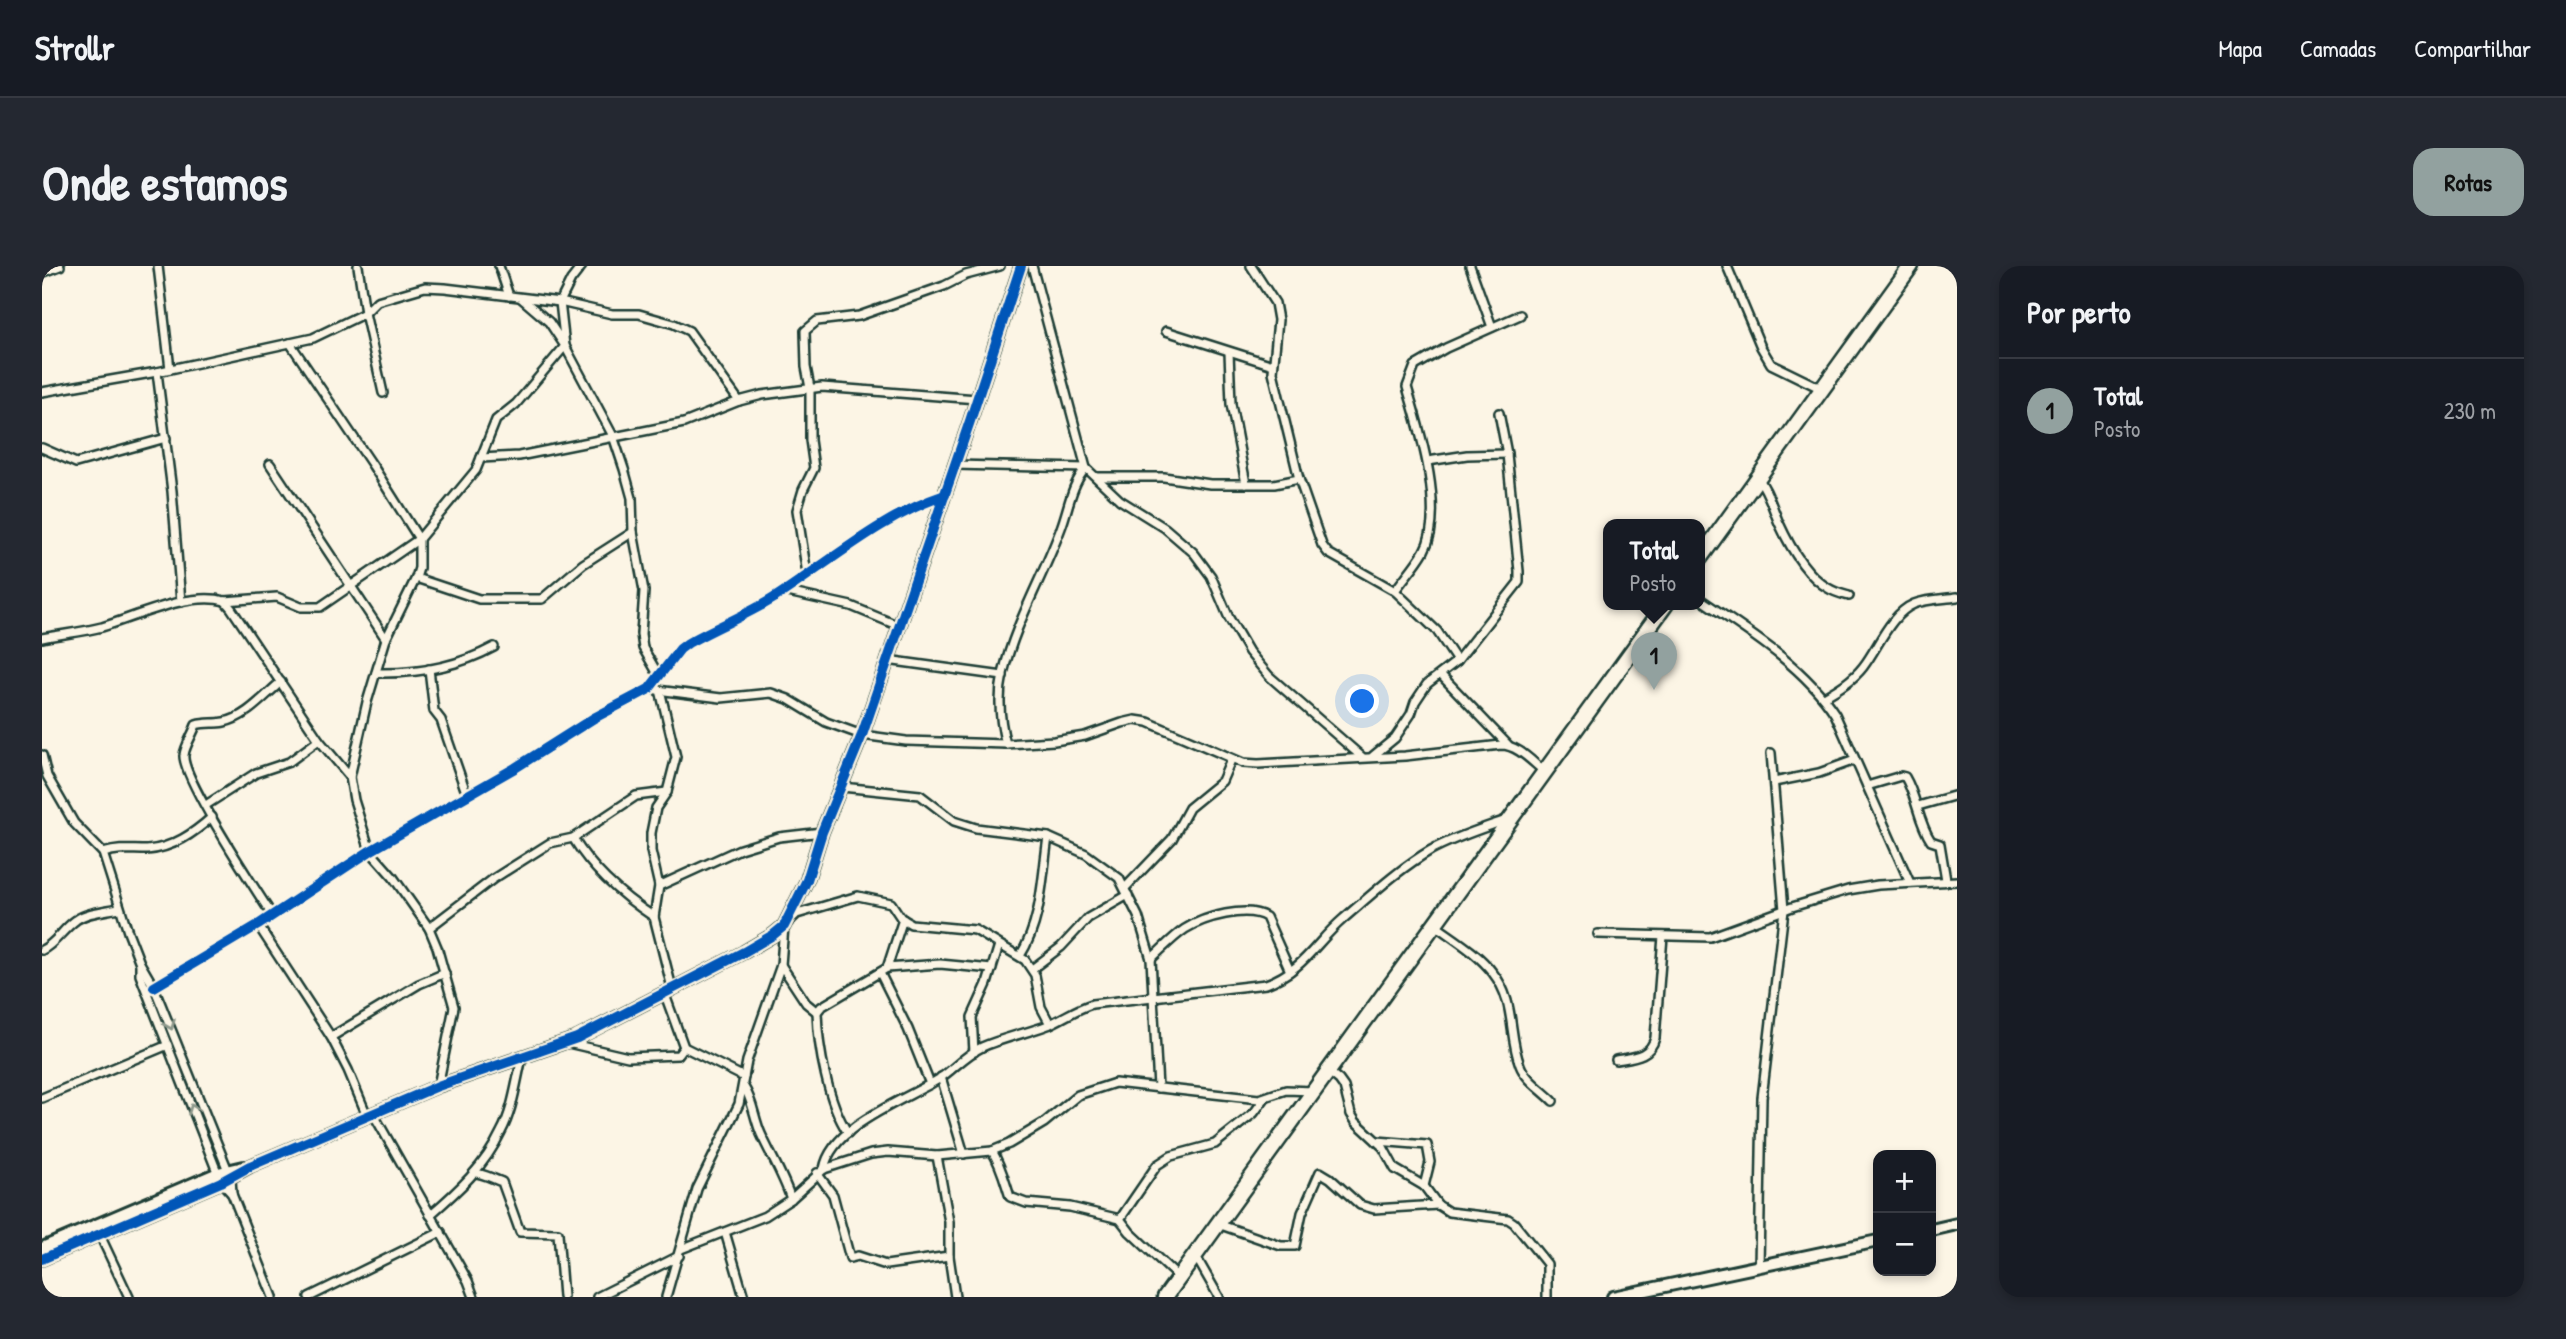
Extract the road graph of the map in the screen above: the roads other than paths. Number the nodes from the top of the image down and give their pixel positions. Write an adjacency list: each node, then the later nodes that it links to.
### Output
1 (60, 266): 13 (street)
2 (158, 266): 25 (street)
3 (358, 266): 17 (street)
4 (499, 266): 14 (street)
5 (582, 266): 16 (street)
6 (1000, 266): 27 (street)
7 (1021, 266): 31 (street)
8 (1032, 266): 42 (street)
9 (1251, 266): 24 (street)
10 (1470, 266): 19 (street)
11 (1727, 266): 28 (street)
12 (1911, 266): 28 (highway)
13 (42, 273)
14 (509, 296): 15 (street); 17 (street)
15 (521, 298): 16 (street); 22 (street)
16 (560, 302): 22 (street); 32 (street)
17 (365, 313): 21 (street); 30 (street)
18 (1520, 314): 19 (street)
19 (1492, 327): 39 (street)
20 (1166, 331): 23 (street)
21 (290, 343): 25 (street); 49 (street)
22 (565, 346): 34 (street); 38 (street)
23 (1229, 352): 24 (street); 46 (street)
24 (1273, 365): 45 (street)
25 (170, 369): 26 (street)
26 (157, 372): 29 (street); 35 (street)
27 (810, 388): 31 (street); 32 (street); 51 (street)
28 (1822, 389): 44 (highway)
29 (42, 391)
30 (383, 393)
31 (978, 399): 41 (street)
32 (739, 401): 34 (street)
33 (1499, 413): 37 (street)
34 (613, 436): 38 (street); 48 (street)
35 (166, 438): 36 (street); 59 (street)
36 (42, 448)
37 (1507, 454): 39 (street); 67 (street)
38 (481, 458): 49 (street)
39 (1428, 461): 55 (street)
40 (270, 464): 53 (street)
41 (955, 464): 42 (street); 47 (street)
42 (1086, 468): 43 (street); 72 (street)
43 (1097, 477): 46 (street); 85 (street)
44 (1758, 477): 50 (highway); 56 (street)
45 (1299, 479): 46 (street); 55 (street)
46 (1246, 484)
47 (945, 495): 51 (street); 62 (street)
48 (633, 532): 52 (street); 71 (street)
49 (419, 539): 52 (street); 53 (street)
50 (1705, 550)
51 (807, 574): 54 (street)
52 (416, 578): 64 (street)
53 (349, 586): 58 (street); 64 (street)
54 (783, 591): 62 (street); 71 (street)
55 (1395, 591): 67 (street)
56 (1849, 596)
57 (1957, 597): 76 (street)
58 (225, 601): 59 (street); 73 (street)
59 (181, 602): 63 (street)
60 (1705, 603): 76 (street)
61 (1662, 610): 89 (highway)
62 (899, 626): 66 (street)
63 (42, 638)
64 (386, 639): 69 (street)
65 (494, 647): 68 (street)
66 (887, 660): 72 (street); 77 (street)
67 (1457, 661): 70 (street)
68 (429, 669): 69 (street); 95 (street)
69 (376, 673): 90 (street)
70 (1441, 675): 78 (street); 81 (street)
71 (659, 676): 74 (street)
72 (1003, 676): 80 (street)
73 (281, 682): 79 (street); 97 (street)
74 (649, 690): 75 (street); 95 (street)
75 (660, 690): 77 (street); 94 (street)
76 (1824, 697): 88 (street)
77 (862, 735): 80 (street); 93 (street)
78 (1395, 738): 84 (street); 86 (street)
79 (319, 740): 90 (street); 97 (street)
80 (1006, 744): 87 (street)
81 (1508, 745): 84 (street); 89 (street)
82 (1771, 753): 91 (street)
83 (42, 755): 105 (street)
84 (1399, 756): 86 (street)
85 (1362, 757): 86 (street); 87 (street)
86 (1373, 757)
87 (1231, 760): 110 (street)
88 (1855, 760): 91 (street); 92 (street)
89 (1545, 772): 100 (highway)
90 (350, 778): 104 (street)
91 (1774, 782): 112 (street)
92 (1867, 786): 98 (street); 108 (street)
93 (842, 787): 101 (street); 102 (street)
94 (667, 792): 103 (street); 109 (street)
95 (467, 795): 104 (street)
96 (1957, 795): 98 (street)
97 (206, 805): 99 (street)
98 (1919, 806): 106 (street)
99 (212, 817): 105 (street); 113 (street)
100 (1511, 818): 116 (highway); 131 (street)
101 (822, 832): 109 (street); 118 (street)
102 (1048, 837): 110 (street); 124 (street)
103 (573, 838): 114 (street); 119 (street)
104 (370, 851): 113 (street); 119 (street)
105 (103, 853): 111 (street)
106 (1945, 880): 107 (street); 108 (street)
107 (1957, 881)
108 (1910, 883): 112 (street)
109 (659, 886): 114 (street)
110 (1127, 891): 125 (street); 130 (street)
111 (119, 908): 123 (street); 126 (street)
112 (1784, 910): 121 (street); 183 (street)
113 (272, 915): 117 (street)
114 (654, 917): 135 (street)
115 (903, 919): 118 (street); 122 (street); 128 (street)
116 (1434, 924): 146 (highway); 156 (street)
117 (258, 925): 134 (street); 139 (street)
118 (784, 926): 127 (street); 135 (street)
119 (429, 928): 132 (street)
120 (1598, 934): 121 (street)
121 (1663, 936): 145 (street)
122 (999, 945): 124 (street); 129 (street)
123 (42, 950)
124 (1020, 956): 130 (street)
125 (1151, 959): 131 (street); 136 (street)
126 (140, 964): 134 (street); 141 (street)
127 (781, 965): 137 (street); 147 (street)
128 (887, 968): 129 (street); 133 (street)
129 (992, 969): 143 (street)
130 (1032, 969): 138 (street)
131 (1290, 971): 136 (street)
132 (445, 973): 139 (street); 150 (street)
133 (880, 973): 137 (street); 149 (street)
134 (154, 987): 165 (street, one-way to 165)
135 (668, 990): 140 (street); 142 (street)
136 (1153, 996): 138 (street); 152 (street)
137 (817, 1012): 158 (street)
138 (1050, 1024): 143 (street)
139 (331, 1037): 157 (street)
140 (565, 1042): 142 (street); 144 (street)
141 (168, 1045): 154 (street); 165 (street, one-way to 141)
142 (684, 1047): 147 (street)
143 (974, 1052): 148 (street)
144 (522, 1058): 150 (street); 164 (street)
145 (1616, 1060)
146 (1328, 1071): 153 (highway); 159 (street)
147 (744, 1077): 151 (street)
148 (941, 1077): 149 (street); 161 (street)
149 (930, 1084): 158 (street)
150 (438, 1086): 157 (street)
151 (744, 1086): 167 (street); 179 (street)
152 (1158, 1088): 155 (street); 160 (street)
153 (1314, 1091): 155 (street); 171 (highway)
154 (42, 1098)
155 (1266, 1098): 170 (street)
156 (1553, 1101)
157 (371, 1116): 165 (street); 169 (street)
158 (848, 1133): 163 (street)
159 (1376, 1141): 166 (street); 166 (street)
160 (992, 1151): 161 (street); 170 (street)
161 (964, 1153): 162 (street)
162 (937, 1156): 163 (street); 181 (street)
163 (821, 1171): 167 (street); 181 (street)
164 (474, 1173): 169 (street); 189 (street)
165 (224, 1175): 174 (street); 186 (street)
166 (1424, 1186): 168 (street)
167 (790, 1199): 176 (street)
168 (1438, 1205): 171 (street); 196 (street)
169 (430, 1215): 175 (street)
170 (1120, 1219): 184 (street)
171 (1218, 1224): 180 (highway)
172 (1957, 1224): 173 (street)
173 (1936, 1229)
174 (98, 1231): 178 (street); 182 (street); 185 (street)
175 (440, 1232): 187 (street); 188 (street)
176 (725, 1232): 179 (street); 192 (street)
177 (1873, 1242): 183 (street)
178 (42, 1248)
179 (680, 1252): 190 (street); 191 (street)
180 (1195, 1254): 184 (highway); 195 (street)
181 (949, 1256): 193 (street)
182 (42, 1259)
183 (1759, 1266): 197 (street)
184 (1179, 1278): 194 (highway)
185 (129, 1297)
186 (273, 1297)
187 (309, 1297)
188 (474, 1297)
189 (563, 1297)
190 (597, 1297)
191 (666, 1297)
192 (744, 1297)
193 (955, 1297)
194 (1165, 1297)
195 (1219, 1297)
196 (1547, 1297)
197 (1613, 1297)

